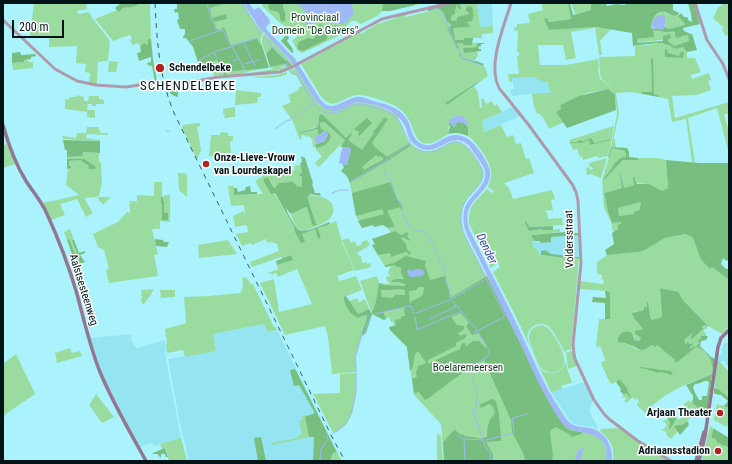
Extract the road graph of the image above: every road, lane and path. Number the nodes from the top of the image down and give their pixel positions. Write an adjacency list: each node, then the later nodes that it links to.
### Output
1 (450, 3): 4 (street)
2 (511, 3): 10 (street, Voldersstraat)
3 (695, 3): 5 (street)
4 (3, 19)
5 (729, 79)
6 (3, 125): 9 (main road, Aalstsesteenweg)
7 (729, 330): 8 (main road)
8 (704, 436): 11 (main road); 12 (main road)
9 (146, 461)
10 (671, 461)
11 (696, 461)
12 (699, 461)

